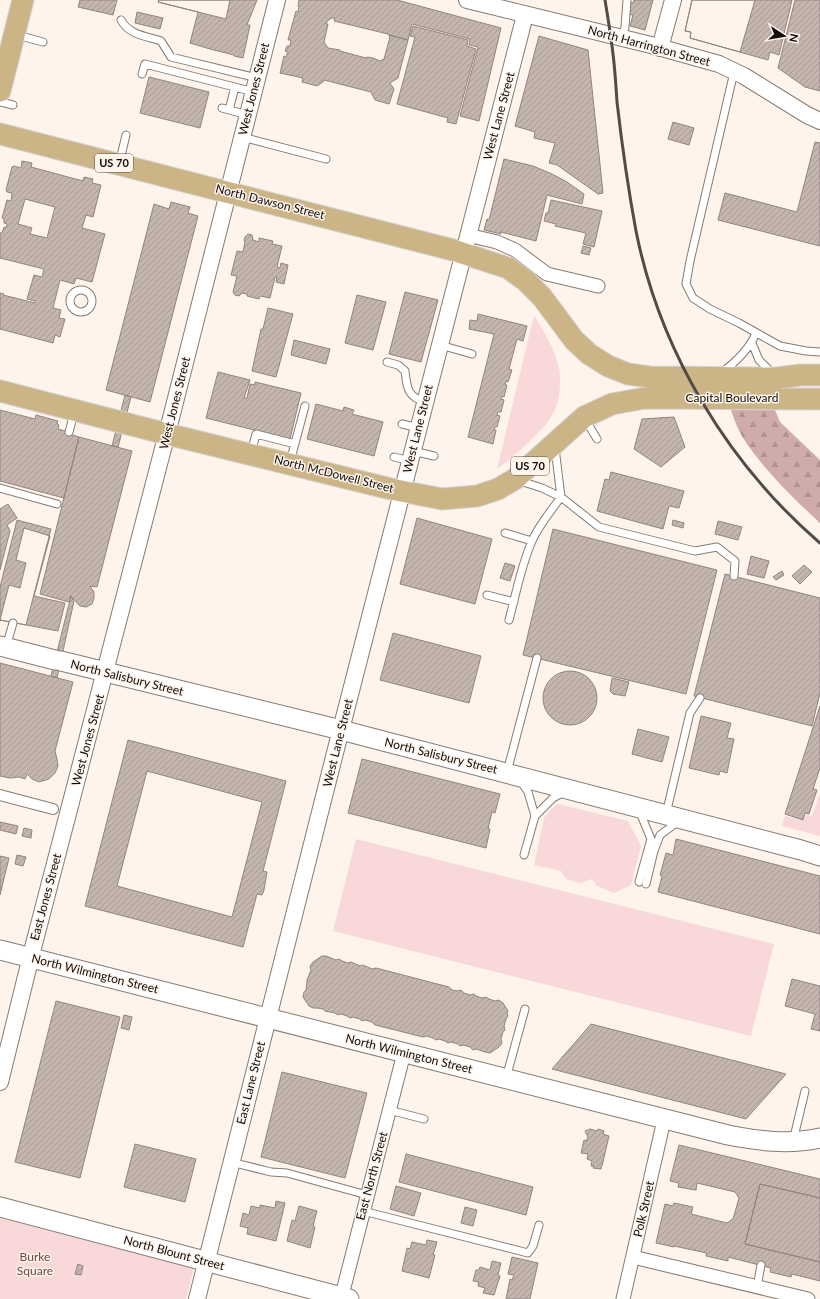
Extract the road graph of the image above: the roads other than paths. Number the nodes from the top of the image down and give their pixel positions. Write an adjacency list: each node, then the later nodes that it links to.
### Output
1 (23, 0): 8 (main road)
2 (277, 0): 14 (street, West Jones Street)
3 (467, 0): 6 (street, North Harrington Street)
4 (626, 0): 9 (lane)
5 (673, 0): 11 (street)
6 (525, 15): 9 (street, North Harrington Street); 26 (street, West Lane Street)
7 (121, 20): 14 (lane)
8 (14, 35): 10 (lane); 16 (main road)
9 (622, 38): 11 (street, North Harrington Street)
10 (44, 42)
11 (660, 48): 12 (street, North Harrington Street)
12 (734, 71): 19 (street, North Harrington Street); 31 (lane)
13 (142, 74): 15 (lane)
14 (255, 85): 15 (lane); 18 (street, West Jones Street)
15 (235, 87): 18 (lane)
16 (6, 98): 17 (lane)
17 (0, 102)
18 (248, 115): 22 (street, West Jones Street)
19 (820, 120)
20 (0, 134): 24 (main road, North Dawson Street / US 70)
21 (126, 135): 24 (lane)
22 (242, 137): 23 (lane); 25 (street, West Jones Street)
23 (326, 159)
24 (119, 164): 25 (main road, North Dawson Street / US 70)
25 (229, 192): 26 (main road, North Dawson Street / US 70); 51 (street, West Jones Street)
26 (466, 244): 27 (main road, North Dawson Street / US 70); 33 (street, West Lane Street)
27 (540, 281): 28 (street, North Dawson Street); 39 (main road, North Dawson Street / US 70)
28 (598, 286)
29 (88, 292): 29 (lane); 30 (lane)
30 (99, 298)
31 (756, 333): 32 (lane); 34 (lane)
32 (752, 343): 38 (lane); 40 (lane)
33 (440, 345): 35 (lane); 44 (street, West Lane Street)
34 (820, 352)
35 (472, 354)
36 (387, 362): 44 (lane)
37 (820, 375): 40 (main road, Capital Boulevard / US 70)
38 (717, 376): 39 (main road, Capital Boulevard / US 70); 40 (main road, Capital Boulevard / US 70)
39 (650, 377)
40 (777, 378)
41 (0, 391): 46 (main road, North McDowell Street / US 70)
42 (645, 398): 43 (main road, Capital Boulevard / US 70); 47 (main road, North McDowell Street / US 70)
43 (814, 399)
44 (426, 402): 49 (street, West Lane Street)
45 (305, 406): 54 (lane)
46 (74, 410): 50 (lane); 51 (main road, North McDowell Street / US 70)
47 (584, 417): 52 (lane); 53 (main road, North McDowell Street / US 70)
48 (402, 424): 49 (lane)
49 (418, 428): 55 (street, West Lane Street)
50 (68, 432)
51 (167, 434): 54 (main road, North McDowell Street / US 70); 72 (street, West Jones Street)
52 (597, 439)
53 (554, 444): 58 (main road, North McDowell Street / US 70); 61 (lane)
54 (293, 454): 60 (main road, North McDowell Street / US 70)
55 (411, 456): 56 (lane); 57 (lane); 60 (street, West Lane Street)
56 (434, 456)
57 (394, 457)
58 (515, 479): 60 (main road, North McDowell Street / US 70); 61 (lane)
59 (0, 488): 62 (lane)
60 (402, 491): 74 (street, West Lane Street)
61 (561, 497): 64 (lane); 65 (lane)
62 (57, 504)
63 (506, 533): 64 (lane)
64 (532, 541): 67 (lane)
65 (734, 576)
66 (487, 595): 67 (lane)
67 (514, 602): 68 (lane)
68 (510, 620)
69 (13, 622): 70 (lane)
70 (3, 647): 72 (main road, North Salisbury Street)
71 (537, 658): 75 (lane)
72 (106, 673): 74 (main road, North Salisbury Street); 78 (street, West Jones Street)
73 (700, 698): 82 (lane)
74 (341, 730): 75 (main road, North Salisbury Street); 85 (street, West Lane Street)
75 (511, 774): 76 (main road, North Salisbury Street); 81 (lane)
76 (569, 789): 79 (main road, North Salisbury Street); 81 (lane)
77 (0, 795): 80 (street)
78 (70, 806): 87 (street, East Jones Street)
79 (638, 807): 82 (main road, North Salisbury Street); 82 (lane)
80 (54, 809)
81 (534, 816): 83 (lane)
82 (674, 816): 84 (main road, North Salisbury Street)
83 (524, 855)
84 (820, 856)
85 (306, 867): 89 (street, East Lane Street)
86 (0, 950): 87 (main road, North Wilmington Street)
87 (30, 958): 89 (main road, North Wilmington Street); 92 (street, East Jones Street)
88 (525, 1009): 91 (lane)
89 (268, 1018): 90 (main road, North Wilmington Street); 99 (street, East Lane Street)
90 (404, 1053): 91 (main road, North Wilmington Street); 94 (street, East North Street)
91 (506, 1079): 96 (main road, North Wilmington Street)
92 (0, 1082)
93 (805, 1091): 98 (lane)
94 (390, 1110): 95 (lane); 100 (street, East North Street)
95 (424, 1119)
96 (664, 1120): 98 (main road, North Wilmington Street); 104 (street, Polk Street)
97 (820, 1138): 98 (main road, North Wilmington Street)
98 (792, 1142)
99 (231, 1162): 100 (lane); 105 (street, East Lane Street)
100 (367, 1195): 102 (street, East North Street)
101 (0, 1207): 105 (main road, North Blount Street)
102 (363, 1211): 103 (lane); 108 (street, East North Street)
103 (539, 1225)
104 (633, 1257): 107 (street); 110 (street, Polk Street)
105 (206, 1261): 108 (main road, North Blount Street); 109 (street, East Lane Street)
106 (761, 1265): 107 (lane)
107 (756, 1287): 111 (street)
108 (343, 1298)
109 (196, 1299)
110 (623, 1299)
111 (808, 1299)

